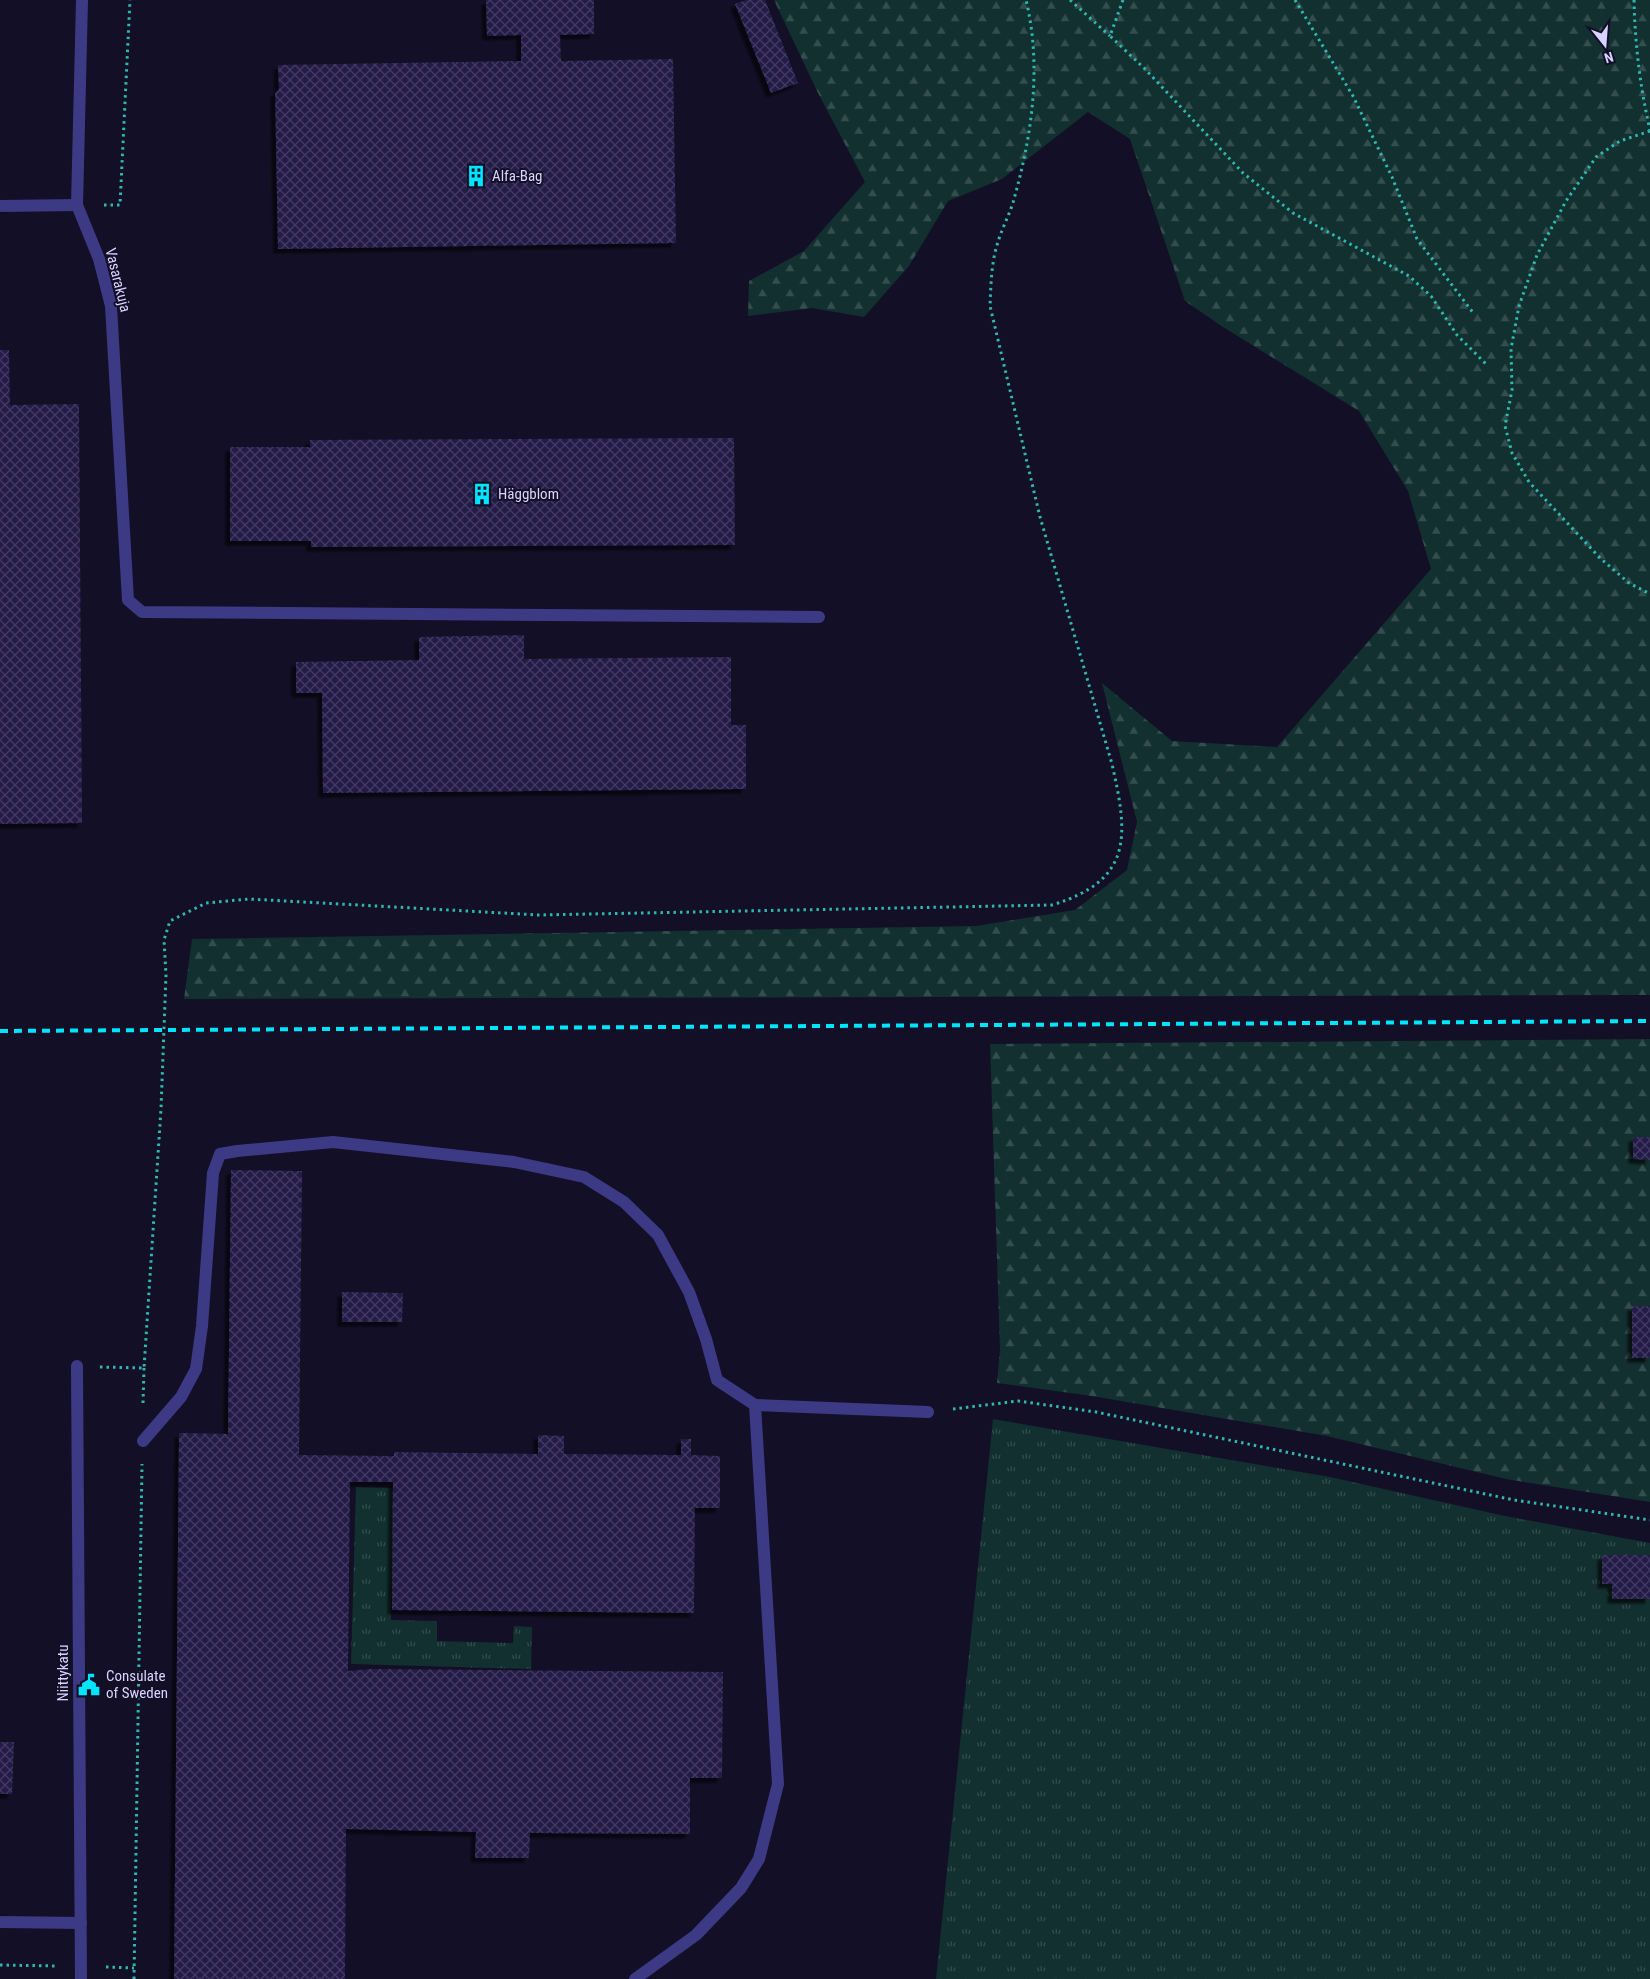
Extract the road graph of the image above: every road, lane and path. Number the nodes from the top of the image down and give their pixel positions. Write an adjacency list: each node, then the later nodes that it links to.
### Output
1 (82, 0): 10 (street, Vasarakuja)
2 (130, 0): 11 (path)
3 (1026, 0): 18 (path)
4 (1070, 0): 8 (path)
5 (1123, 0): 8 (path)
6 (1295, 0): 13 (path)
7 (1634, 0): 9 (path)
8 (1110, 36): 14 (path)
9 (1650, 130): 15 (path)
10 (77, 204): 12 (street); 16 (street, Vasarakuja)
11 (120, 205)
12 (0, 206)
13 (1474, 314)
14 (1486, 364)
15 (1650, 594)
16 (819, 617)
17 (77, 1366): 18 (path); 24 (street, Niittykatu)
18 (144, 1368): 21 (path)
19 (755, 1404): 20 (street); 21 (street); 27 (street)
20 (928, 1412): 22 (path)
21 (143, 1441): 26 (path)
22 (1650, 1520)
23 (0, 1922): 24 (street)
24 (81, 1923): 25 (street, Niittykatu)
25 (81, 1979)
26 (134, 1979)
27 (635, 1979)

